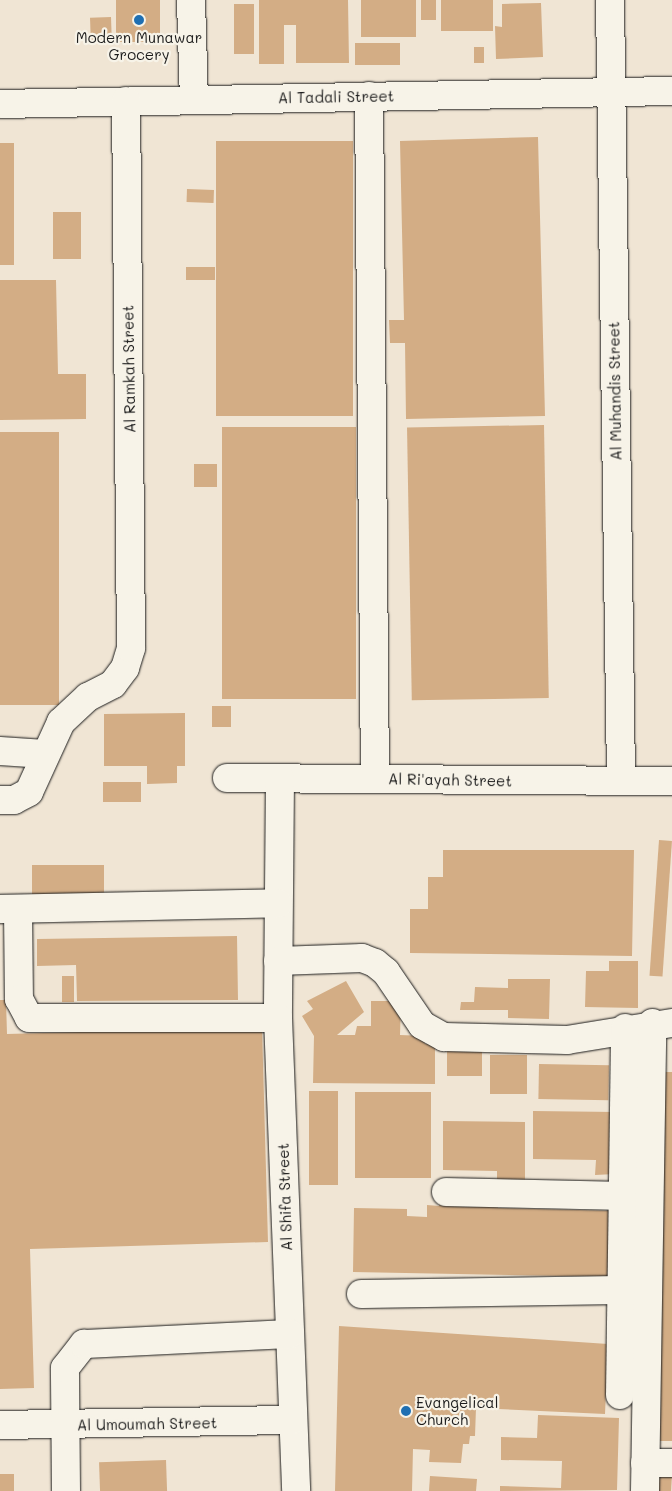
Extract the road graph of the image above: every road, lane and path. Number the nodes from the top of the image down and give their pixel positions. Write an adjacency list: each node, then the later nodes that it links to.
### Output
1 (191, 0): 6 (street)
2 (610, 0): 3 (street, Al Muhandis Street)
3 (611, 91): 4 (street, Al Tadali Street); 5 (street, Al Tadali Street); 15 (street, Al Muhandis Street)
4 (672, 91)
5 (369, 96): 6 (street, Al Tadali Street); 13 (street)
6 (194, 100): 7 (street, Al Tadali Street)
7 (126, 101): 8 (street, Al Tadali Street); 10 (street, Al Ramkah Street)
8 (0, 104)
9 (0, 751): 10 (street)
10 (45, 754): 16 (street, Al Ramkah Street)
11 (227, 778): 12 (street, Al Ri'ayah Street)
12 (280, 778): 13 (street, Al Ri'ayah Street); 17 (street, Al Shifa Street)
13 (375, 779): 15 (street, Al Ri'ayah Street)
14 (672, 781): 15 (street, Al Ri'ayah Street)
15 (621, 782)
16 (0, 800)
17 (278, 903): 18 (street); 19 (street, Al Shifa Street)
18 (9, 909): 20 (street)
19 (278, 960): 20 (street, Al Shifa Street); 22 (street)
20 (278, 1018): 27 (street, Al Shifa Street)
21 (662, 1023): 22 (street); 32 (street)
22 (625, 1028): 24 (street)
23 (446, 1192): 24 (street)
24 (622, 1196): 25 (street)
25 (621, 1290): 26 (street); 28 (street)
26 (362, 1294)
27 (290, 1334): 29 (street, Al Shifa Street); 31 (street)
28 (620, 1395)
29 (293, 1420): 31 (street, Al Umoumah Street); 35 (street, Al Shifa Street)
30 (0, 1425): 31 (street, Al Umoumah Street)
31 (64, 1425): 34 (street)
32 (645, 1463): 33 (street); 36 (street)
33 (672, 1463)
34 (66, 1491)
35 (296, 1491)
36 (645, 1491)

